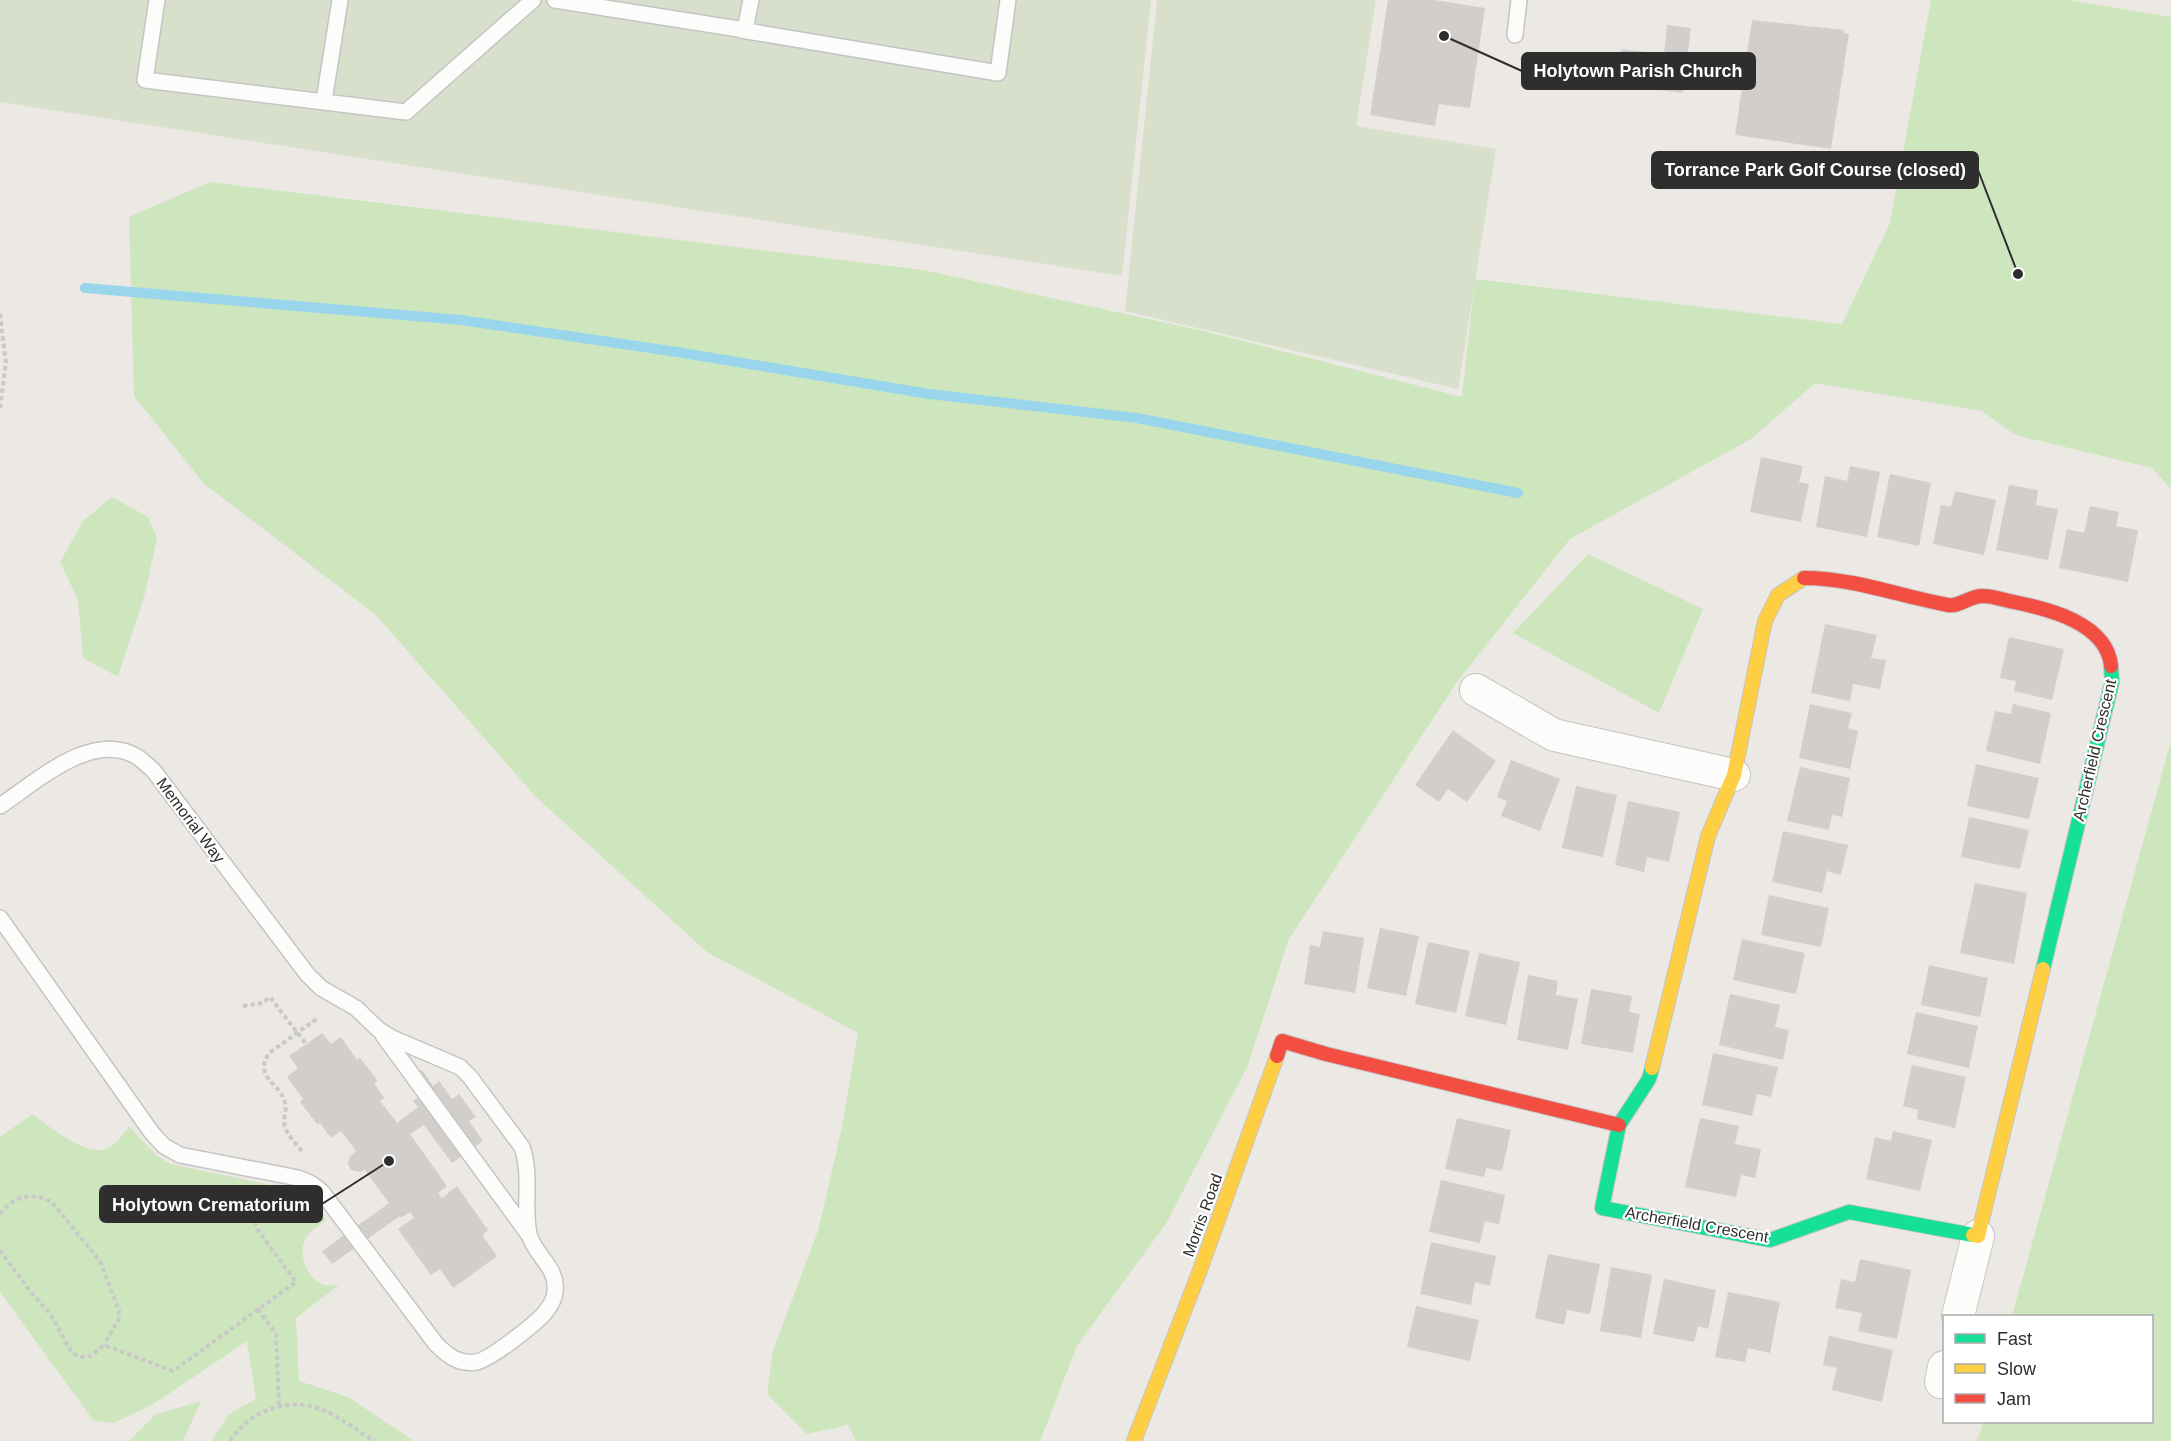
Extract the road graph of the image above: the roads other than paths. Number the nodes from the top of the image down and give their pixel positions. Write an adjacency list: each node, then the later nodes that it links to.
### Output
1 (157, 0): 10 (lane)
2 (340, 0): 10 (lane)
3 (533, 0): 10 (lane)
4 (555, 0): 8 (lane)
5 (751, 0): 8 (lane)
6 (1008, 0): 8 (lane)
7 (1519, 0): 9 (lane)
8 (741, 30)
9 (1515, 35)
10 (324, 101)
11 (1476, 690): 12 (street)
12 (1734, 775): 16 (street, Archerfield Crescent); 18 (street, Archerfield Crescent)
13 (0, 806): 15 (lane, Memorial Way)
14 (0, 918): 17 (lane)
15 (379, 1030): 17 (lane); 17 (lane)
16 (1619, 1125): 18 (street, Archerfield Crescent); 20 (street, Morris Road)
17 (530, 1235)
18 (1978, 1236): 19 (street, Archerfield Crescent)
19 (1958, 1315)
20 (1134, 1441)

